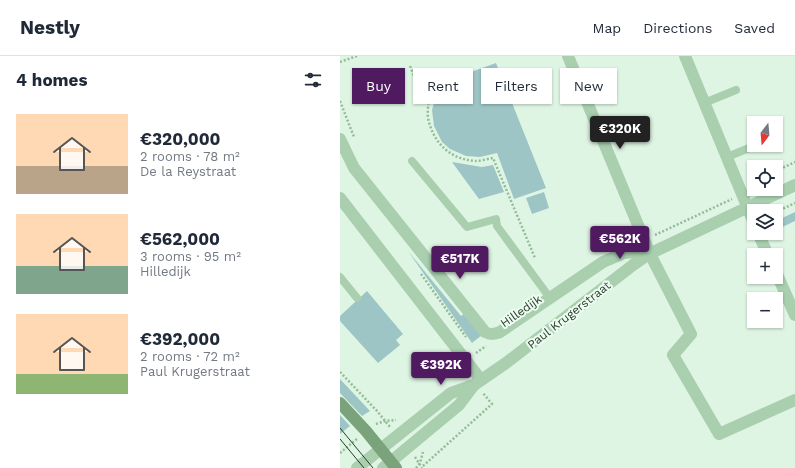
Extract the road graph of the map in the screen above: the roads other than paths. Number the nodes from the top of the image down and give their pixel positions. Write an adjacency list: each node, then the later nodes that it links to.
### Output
1 (568, 56): 14 (street)
2 (685, 56): 4 (street)
3 (736, 90): 4 (lane)
4 (704, 103): 7 (street)
5 (340, 139): 18 (street, Hilledijk)
6 (747, 149): 7 (lane)
7 (727, 157): 12 (street)
8 (412, 161): 18 (lane)
9 (795, 185): 11 (street, Paul Krugerstraat)
10 (340, 198): 20 (street)
11 (756, 204)
12 (747, 206)
13 (747, 208): 14 (street, Paul Krugerstraat)
14 (650, 254): 18 (street, Hilledijk); 20 (street, Paul Krugerstraat); 21 (street)
15 (340, 277): 17 (lane)
16 (781, 284): 19 (street)
17 (357, 298)
18 (550, 298)
19 (795, 315)
20 (477, 383): 23 (street, Paul Krugerstraat); 24 (street, Paul Krugerstraat)
21 (795, 400)
22 (340, 403): 23 (main road)
23 (381, 449): 24 (main road); 25 (street, Paul Krugerstraat)
24 (390, 466)
25 (357, 468)

